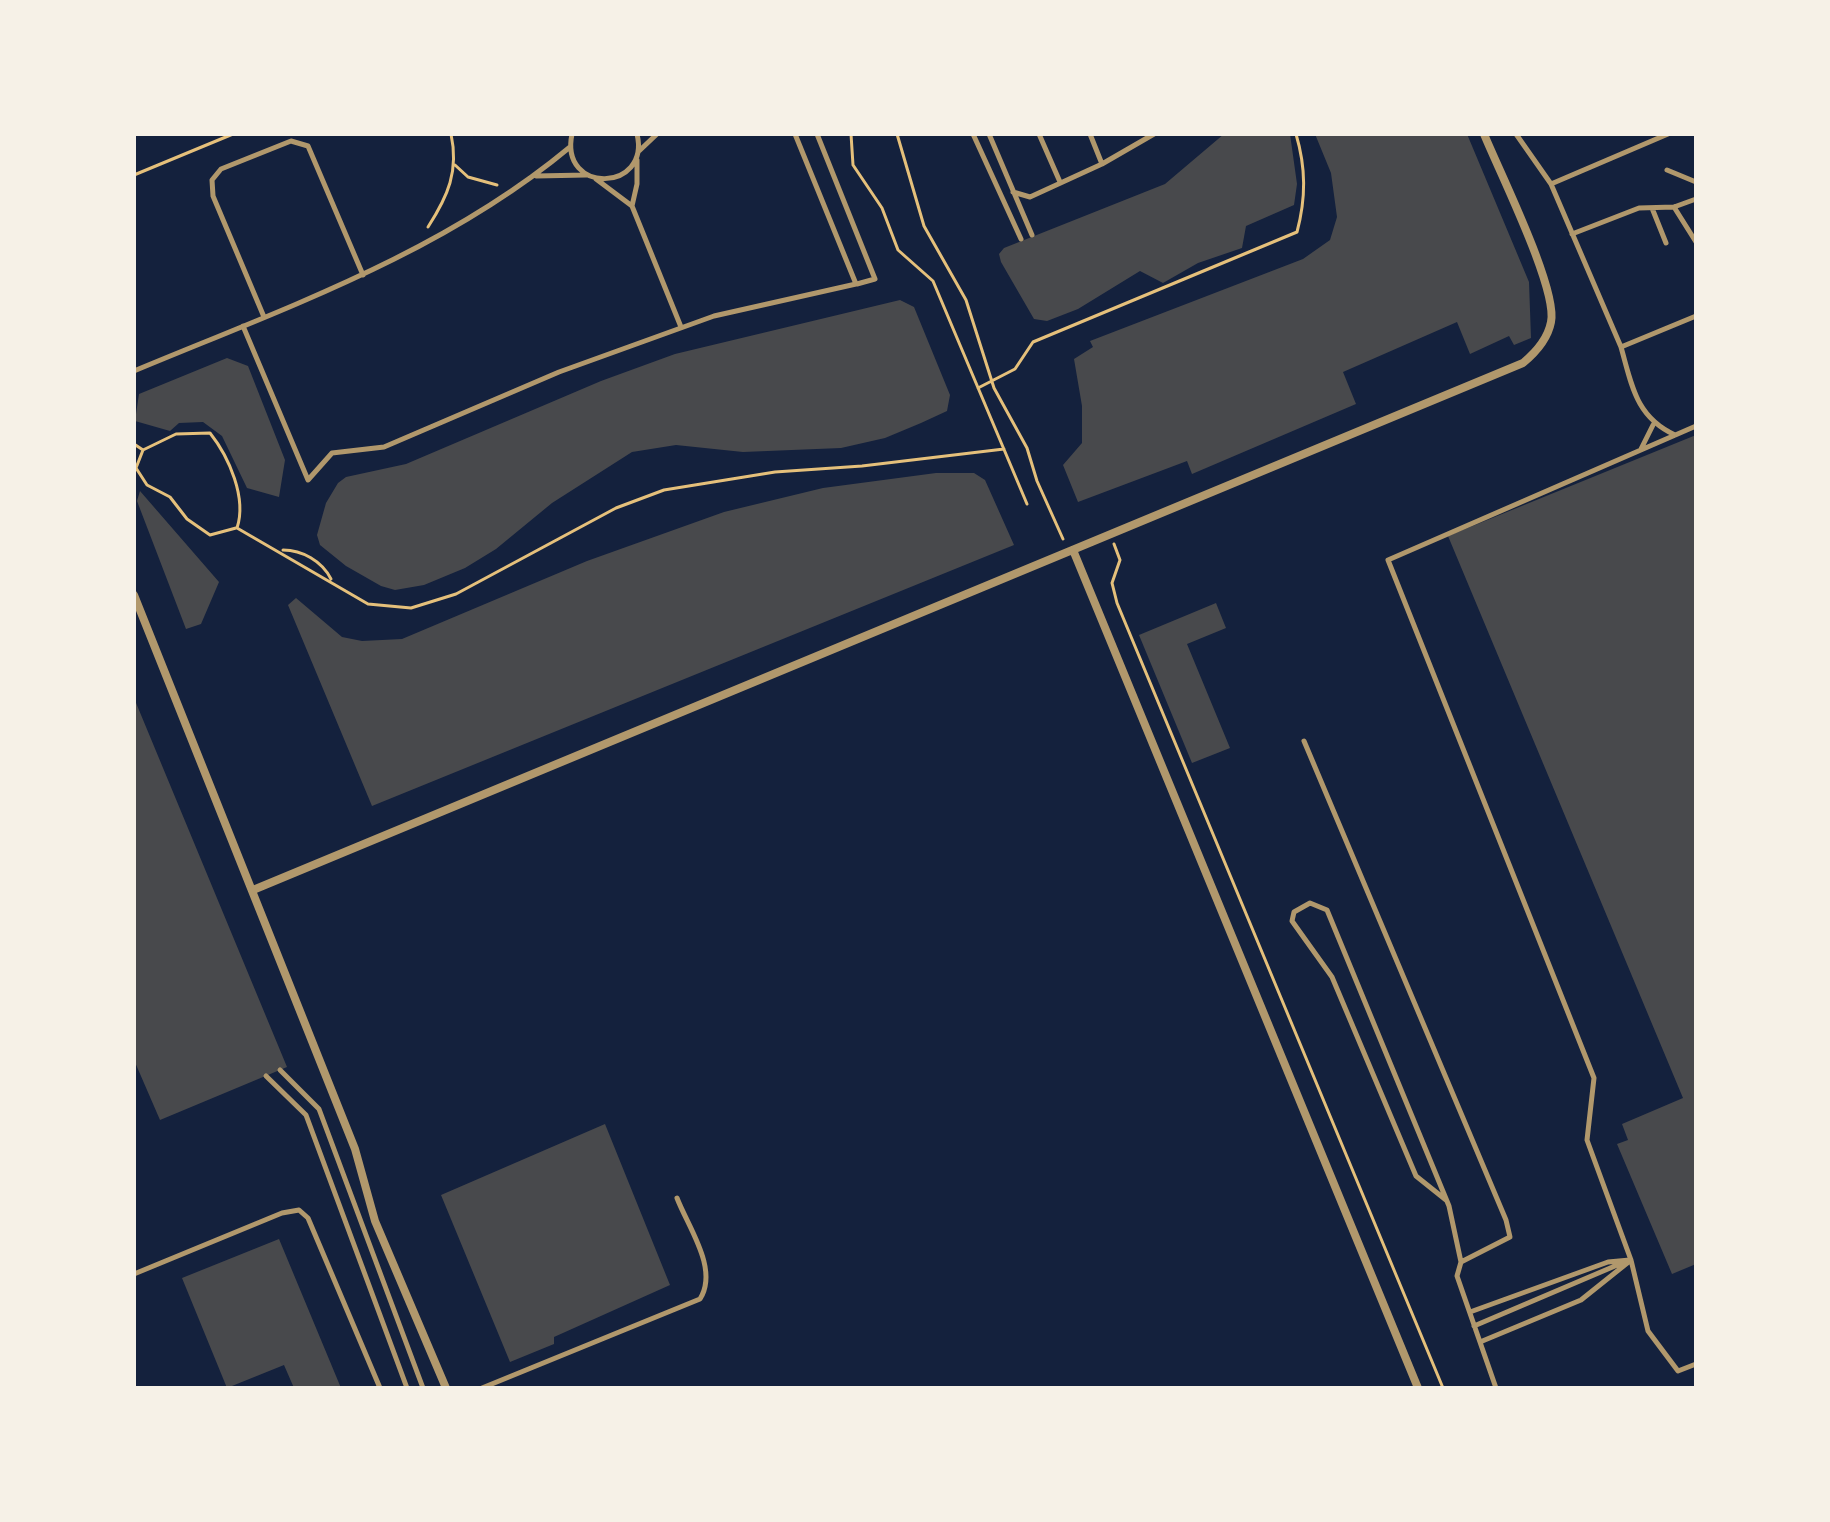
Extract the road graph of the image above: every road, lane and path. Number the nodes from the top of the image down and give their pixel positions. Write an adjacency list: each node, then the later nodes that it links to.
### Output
1 (233, 134): 25 (path)
2 (451, 134): 23 (path)
3 (572, 134): 20 (lane)
4 (637, 134): 21 (lane)
5 (657, 134): 21 (lane)
6 (795, 134): 45 (lane)
7 (817, 134): 45 (lane)
8 (851, 134): 53 (path)
9 (897, 134): 52 (path)
10 (973, 134): 40 (lane)
11 (989, 134): 33 (lane)
12 (1039, 134): 29 (lane)
13 (1090, 134): 22 (lane)
14 (1154, 134): 19 (lane)
15 (1296, 134): 52 (path)
16 (1484, 134): 63 (street)
17 (1516, 134): 31 (lane)
18 (1668, 134): 31 (lane)
19 (1143, 137): 22 (lane)
20 (570, 147): 26 (lane); 27 (lane)
21 (638, 154): 28 (lane); 35 (lane)
22 (1102, 164): 29 (lane)
23 (455, 165): 32 (path); 43 (path)
24 (1667, 170): 30 (lane)
25 (134, 175)
26 (586, 175): 27 (lane); 28 (lane)
27 (535, 176): 32 (lane)
28 (596, 179): 35 (lane)
29 (1060, 182): 33 (lane)
30 (1696, 182)
31 (1551, 184): 38 (lane)
32 (515, 187): 43 (lane)
33 (1013, 192): 39 (lane)
34 (1696, 199): 36 (lane)
35 (632, 206): 49 (lane)
36 (1674, 207): 37 (lane); 41 (lane)
37 (1652, 208): 38 (lane); 42 (lane)
38 (1572, 234): 50 (lane)
39 (1032, 235)
40 (1021, 239)
41 (1696, 242)
42 (1666, 243)
43 (413, 252): 44 (lane)
44 (363, 275): 47 (lane); 47 (lane)
45 (856, 284): 49 (lane)
46 (1696, 316): 50 (lane)
47 (264, 317): 48 (lane)
48 (243, 326): 49 (lane); 51 (lane)
49 (681, 327)
50 (1621, 347): 54 (lane)
51 (134, 371)
52 (993, 382): 53 (path); 65 (path)
53 (978, 388): 58 (path)
54 (1653, 425): 56 (lane); 60 (lane)
55 (1696, 426): 56 (lane)
56 (1675, 435): 60 (lane)
57 (134, 444): 59 (path)
58 (1004, 449): 61 (path); 66 (path)
59 (143, 450): 62 (path); 62 (path)
60 (1640, 450): 74 (lane)
61 (1027, 504)
62 (237, 528): 64 (path)
63 (1110, 535): 65 (street); 87 (path)
64 (279, 550): 66 (path); 66 (path)
65 (1071, 551): 69 (street); 86 (street)
66 (332, 582)
67 (134, 595): 69 (street)
68 (1304, 741): 75 (lane)
69 (253, 890): 84 (street)
70 (280, 1070): 83 (lane)
71 (266, 1076): 82 (lane)
72 (677, 1198): 85 (lane)
73 (1446, 1200): 73 (lane); 75 (lane)
74 (1631, 1260): 77 (lane); 78 (lane); 79 (lane); 80 (lane)
75 (1461, 1262): 77 (lane)
76 (134, 1274): 81 (lane)
77 (1470, 1312): 78 (lane)
78 (1474, 1326): 79 (lane)
79 (1480, 1342): 88 (lane)
80 (1696, 1364)
81 (380, 1388)
82 (407, 1388)
83 (423, 1388)
84 (446, 1388)
85 (482, 1388)
86 (1418, 1388)
87 (1443, 1388)
88 (1496, 1388)

